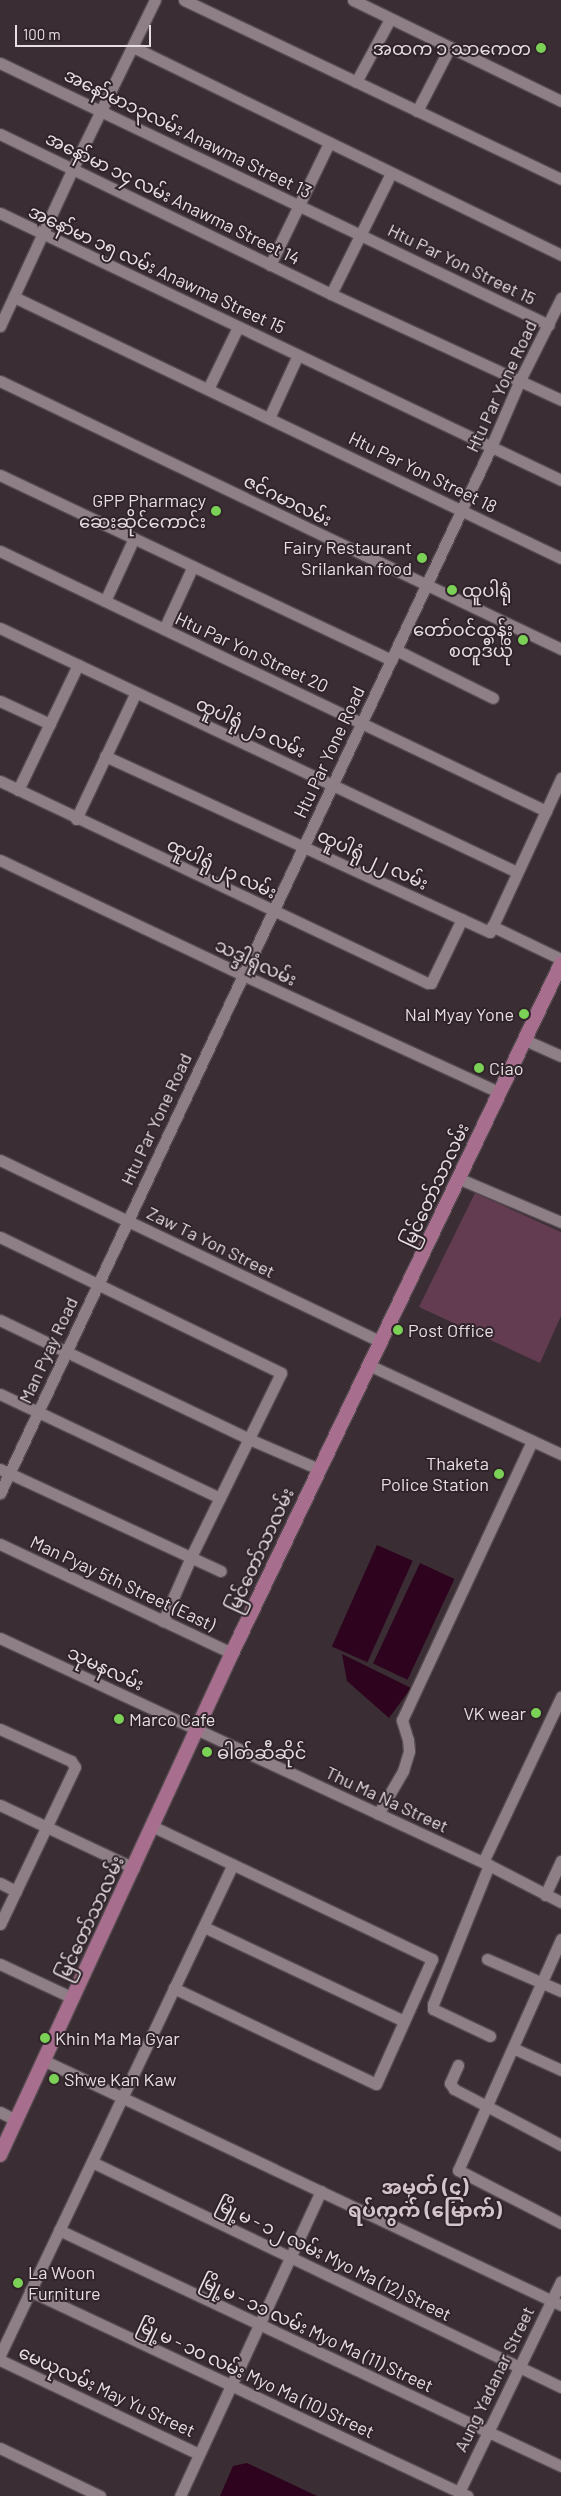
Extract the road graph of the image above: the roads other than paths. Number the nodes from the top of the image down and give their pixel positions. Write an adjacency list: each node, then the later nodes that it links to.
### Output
1 (155, 0): 5 (street)
2 (184, 0): 8 (street)
3 (353, 0): 4 (street)
4 (390, 18): 6 (street); 8 (street)
5 (133, 47): 10 (street); 13 (street)
6 (450, 47): 9 (street); 11 (street)
7 (0, 63): 10 (street, အနော်မာ၁၃လမ်း Anawma Street 13)
8 (356, 82): 11 (street)
9 (561, 101)
10 (101, 111): 14 (street); 17 (street, အနော်မာ၁၃လမ်း Anawma Street 13)
11 (418, 111): 16 (street)
12 (0, 134): 14 (street, အနော်မာ ၁၄ လမ်း Anawma Street 14)
13 (329, 143): 15 (street); 17 (street)
14 (73, 168): 19 (street); 22 (street, အနော်မာ ၁၄ လမ်း Anawma Street 14)
15 (391, 173): 20 (street); 21 (street)
16 (561, 179)
17 (299, 206): 20 (street, အနော်မာ၁၃လမ်း Anawma Street 13); 22 (street)
18 (0, 214): 19 (street, အနော်မာ ၁၅ လမ်း Anawma Street 15)
19 (43, 234): 24 (street); 28 (street, အနော်မာ ၁၅ လမ်း Anawma Street 15)
20 (361, 235): 23 (street); 26 (street, Htu Par Yon Street 15)
21 (561, 255)
22 (270, 265): 23 (street, အနော်မာ ၁၄ လမ်း Anawma Street 14)
23 (331, 294): 30 (street, အနော်မာ ၁၄ လမ်း Anawma Street 14)
24 (14, 297): 27 (street); 32 (street, Htu Par Yon Street 18)
25 (561, 298): 26 (street, Htu Par Yone Road)
26 (549, 325): 30 (street, Htu Par Yone Road)
27 (0, 326)
28 (238, 327): 29 (street, အနော်မာ ၁၅ လမ်း Anawma Street 15); 32 (street)
29 (298, 356): 34 (street); 35 (street, အနော်မာ ၁၅ လမ်း Anawma Street 15)
30 (520, 380): 33 (street, အနော်မာ ၁၄ လမ်း Anawma Street 14); 35 (street, Htu Par Yone Road)
31 (0, 381): 43 (street, ဇင်ဂမာလမ်း)
32 (208, 389): 34 (street, Htu Par Yon Street 18)
33 (561, 400)
34 (269, 418): 38 (street, Htu Par Yon Street 18)
35 (491, 447): 37 (street, အနော်မာ ၁၅ လမ်း Anawma Street 15); 38 (street, Htu Par Yone Road)
36 (0, 475): 39 (street)
37 (561, 480)
38 (462, 510): 41 (street, Htu Par Yon Street 18); 43 (street, Htu Par Yone Road)
39 (134, 538): 42 (street); 44 (street)
40 (0, 551): 44 (street, Htu Par Yon Street 20)
41 (561, 558)
42 (193, 566): 46 (street); 48 (street)
43 (426, 586): 47 (street, ဇင်ဂမာလမ်း); 48 (street, Htu Par Yone Road)
44 (105, 601): 46 (street, Htu Par Yon Street 20)
45 (0, 628): 49 (street, ထူပါရုံ ၂၁ လမ်း)
46 (164, 629): 53 (street, Htu Par Yon Street 20)
47 (561, 649)
48 (394, 655): 51 (street); 53 (street, Htu Par Yone Road)
49 (78, 665): 50 (street, ထူပါရုံ ၂၁ လမ်း); 54 (street)
50 (136, 692): 55 (street); 58 (street, ထူပါရုံ ၂၁ လမ်း)
51 (493, 698)
52 (0, 701): 54 (street)
53 (362, 723): 58 (street, Htu Par Yone Road); 60 (street, Htu Par Yon Street 20)
54 (50, 724): 59 (street)
55 (105, 756): 61 (street); 62 (street, ထူပါရုံ ၂၂ လမ်း)
56 (561, 778): 60 (street)
57 (0, 781): 59 (street, ထူပါရုံ ၂၃ လမ်း)
58 (332, 785): 62 (street, Htu Par Yone Road); 64 (street, ထူပါရုံ ၂၁ လမ်း)
59 (18, 790): 61 (street, ထူပါရုံ ၂၃ လမ်း)
60 (546, 811): 64 (street)
61 (76, 819): 65 (street, ထူပါရုံ ၂၃ လမ်း)
62 (304, 847): 65 (street, Htu Par Yone Road); 66 (street, ထူပါရုံ ၂၂ လမ်း)
63 (0, 860): 70 (street, သဒ္ဒါရုံလမ်း)
64 (517, 872): 67 (street)
65 (273, 912): 66 (street, ထူပါရုံ ၂၃ လမ်း); 70 (street, Htu Par Yone Road)
66 (462, 919): 67 (street, ထူပါရုံ ၂၂ လမ်း)
67 (490, 929): 68 (street, ထူပါရုံ ၂၂ လမ်း)
68 (561, 959)
69 (561, 964): 71 (main road, မြင်တော်သာလမ်း)
70 (243, 975): 73 (street, သဒ္ဒါရုံလမ်း); 76 (street, Htu Par Yone Road)
71 (525, 1040): 72 (street); 73 (main road, မြင်တော်သာလမ်း)
72 (561, 1056)
73 (499, 1092): 75 (main road, မြင်တော်သာလမ်း)
74 (0, 1160): 76 (street, Zaw Ta Yon Street)
75 (460, 1179): 77 (street); 81 (main road, မြင်တော်သာလမ်း)
76 (128, 1221): 79 (street, Man Pyay Road); 81 (street, Zaw Ta Yon Street)
77 (561, 1222)
78 (0, 1237): 79 (street)
79 (98, 1285): 82 (street, Man Pyay Road); 86 (street)
80 (0, 1320): 82 (street)
81 (381, 1342): 83 (main road, မြင်တော်သာလမ်း)
82 (66, 1352): 85 (street, Man Pyay Road); 86 (street)
83 (370, 1364): 87 (street); 89 (main road, မြင်တော်သာလမ်း)
84 (0, 1394): 85 (street)
85 (38, 1412): 90 (street, Man Pyay Road); 92 (street)
86 (249, 1439): 89 (street); 92 (street)
87 (532, 1441): 88 (street); 103 (street)
88 (561, 1454)
89 (319, 1469): 98 (main road, မြင်တော်သာလမ်း)
90 (5, 1471): 91 (street, Man Pyay Road); 94 (street)
91 (0, 1493)
92 (220, 1498): 94 (street)
93 (0, 1544): 96 (street, Man Pyay 5th Street (East))
94 (191, 1557): 95 (street); 96 (street)
95 (221, 1571)
96 (162, 1621): 98 (street, Man Pyay 5th Street (East))
97 (0, 1638): 101 (street, သုမနလမ်း)
98 (232, 1653): 101 (main road, မြင်တော်သာလမ်း)
99 (561, 1697): 108 (street)
100 (0, 1729): 104 (street)
101 (196, 1730): 103 (street, Thu Ma Na Street); 105 (main road, မြင်တော်သာလမ်း)
102 (0, 1805): 104 (street)
103 (378, 1814): 108 (street, Thu Ma Na Street)
104 (46, 1827): 109 (street); 111 (street)
105 (154, 1827): 107 (street); 109 (main road, မြင်တော်သာလမ်း)
106 (561, 1861): 112 (street)
107 (233, 1864): 115 (street); 123 (street)
108 (486, 1864): 112 (street, Thu Ma Na Street); 124 (street)
109 (134, 1868): 122 (main road, မြင်တော်သာလမ်း)
110 (0, 1883): 111 (street)
111 (16, 1891): 114 (street)
112 (545, 1895): 113 (street, Thu Ma Na Street)
113 (561, 1902)
114 (0, 1924)
115 (204, 1927): 120 (street); 123 (street)
116 (561, 1939): 119 (street)
117 (487, 1959): 119 (street)
118 (0, 1964): 122 (street)
119 (543, 1982): 121 (street); 125 (street)
120 (174, 1988): 123 (street); 129 (street)
121 (561, 1992)
122 (73, 1998): 126 (main road, မြင်တော်သာလမ်း)
123 (404, 2021)
124 (490, 2036)
125 (513, 2048): 128 (street); 130 (street)
126 (45, 2061): 129 (street); 132 (main road, မြင်တော်သာလမ်း)
127 (458, 2065): 130 (street)
128 (561, 2070)
129 (122, 2098): 135 (street); 136 (street)
130 (486, 2107): 133 (street); 137 (street)
131 (0, 2112): 132 (street)
132 (16, 2120): 134 (main road, မြင်တော်သာလမ်း)
133 (561, 2145)
134 (0, 2155)
135 (92, 2162): 138 (street); 139 (street, မြို့မ - ၁၂ လမ်း Myo Ma (12) Street)
136 (321, 2191): 139 (street); 142 (street)
137 (561, 2222)
138 (60, 2230): 141 (street); 143 (street, မြို့မ - ၁၁ လမ်း Myo Ma (11) Street)
139 (290, 2257): 143 (street); 146 (street, မြို့မ - ၁၂ လမ်း Myo Ma (12) Street)
140 (561, 2281): 142 (street, Aung Yadanar Street)
141 (30, 2292): 144 (street); 147 (street, မြို့မ - ၁၀ လမ်း Myo Ma (10) Street)
142 (556, 2302): 146 (street, Aung Yadanar Street)
143 (259, 2325): 147 (street); 149 (street, မြို့မ - ၁၁ လမ်း Myo Ma (11) Street)
144 (0, 2355)
145 (0, 2360): 151 (street, မေယုလမ်း May Yu Street)
146 (519, 2367): 148 (street, မြို့မ - ၁၂ လမ်း Myo Ma (12) Street); 149 (street, Aung Yadanar Street)
147 (231, 2386): 151 (street); 153 (street, မြို့မ - ၁၀ လမ်း Myo Ma (10) Street)
148 (561, 2387)
149 (488, 2433): 152 (street, မြို့မ - ၁၁ လမ်း Myo Ma (11) Street); 153 (street, Aung Yadanar Street)
150 (0, 2448): 154 (street)
151 (199, 2454): 155 (street)
152 (561, 2466)
153 (463, 2494)
154 (100, 2496)
155 (180, 2496)

